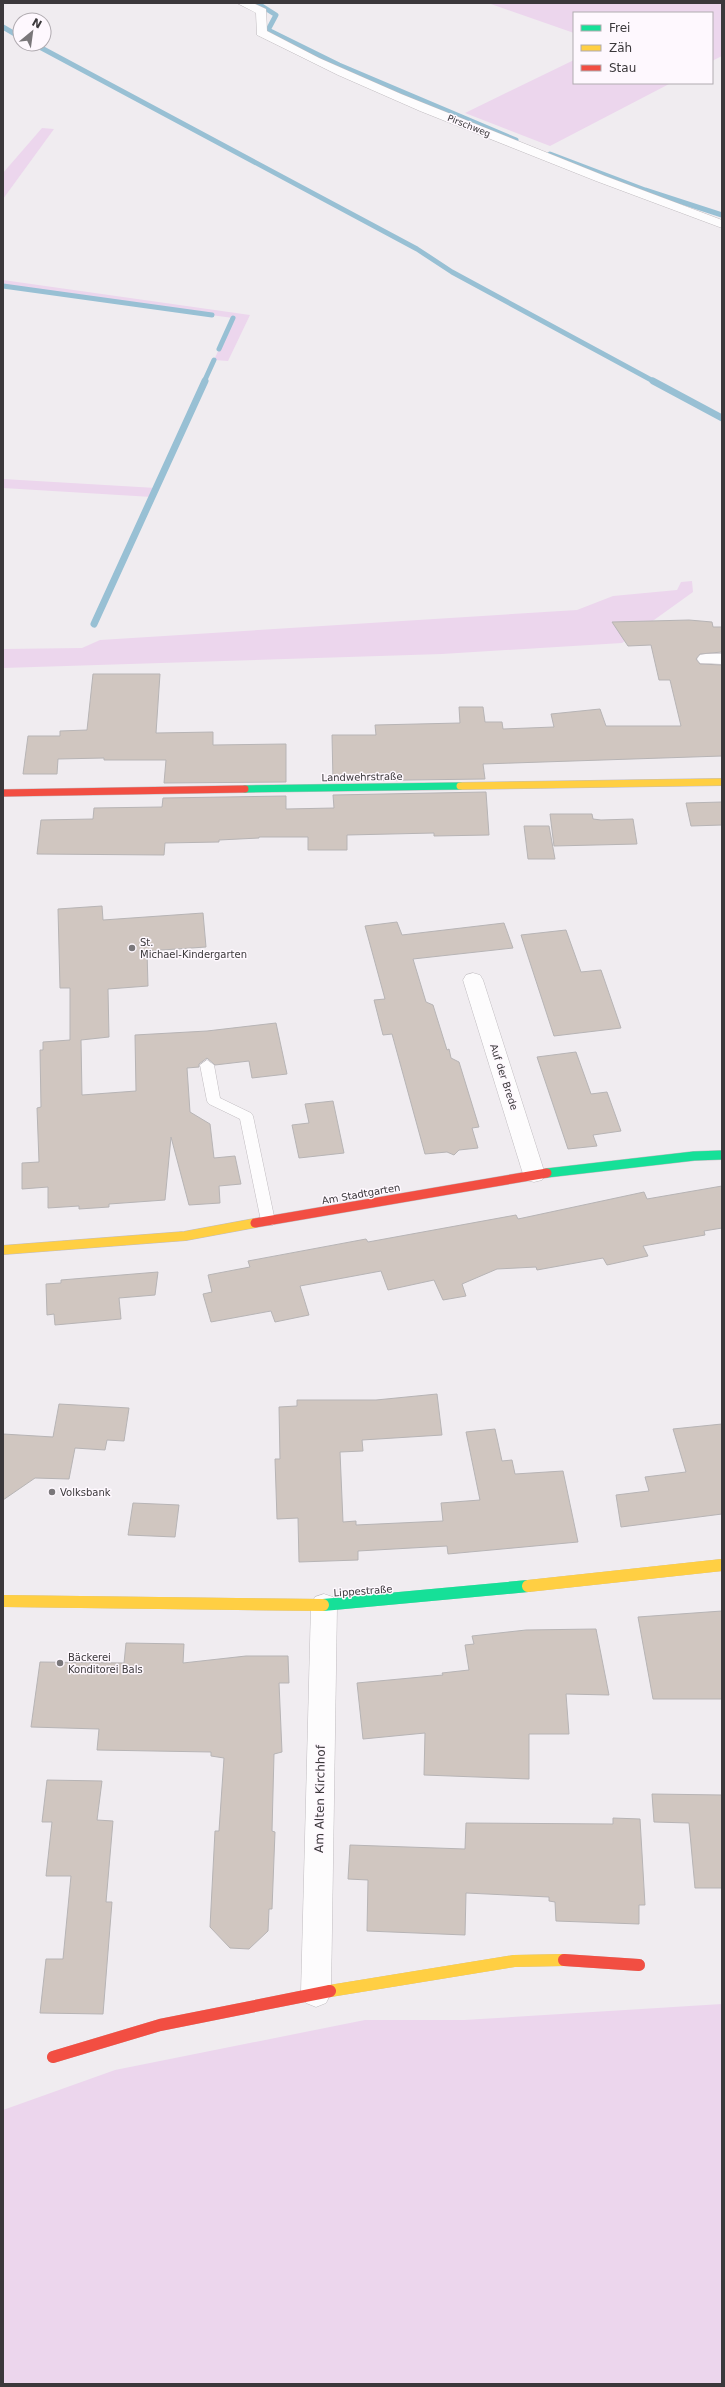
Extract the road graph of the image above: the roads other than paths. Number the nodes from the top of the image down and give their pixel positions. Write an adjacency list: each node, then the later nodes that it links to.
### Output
1 (243, 3): 2 (street, Pirschweg)
2 (722, 224)
3 (722, 782): 4 (street, Landwehrstraße)
4 (3, 793)
5 (473, 980): 8 (street, Auf der Brede)
6 (207, 1065): 9 (lane)
7 (722, 1155): 8 (street, Am Stadtgarten)
8 (534, 1174): 9 (street, Am Stadtgarten)
9 (268, 1221): 10 (street, Am Stadtgarten)
10 (3, 1250)
11 (722, 1565): 13 (street, Lippestraße)
12 (3, 1601): 13 (street, Lippestraße)
13 (324, 1605): 15 (street, Am Alten Kirchhof)
14 (639, 1965): 15 (street)
15 (316, 1993): 16 (street)
16 (53, 2057)

